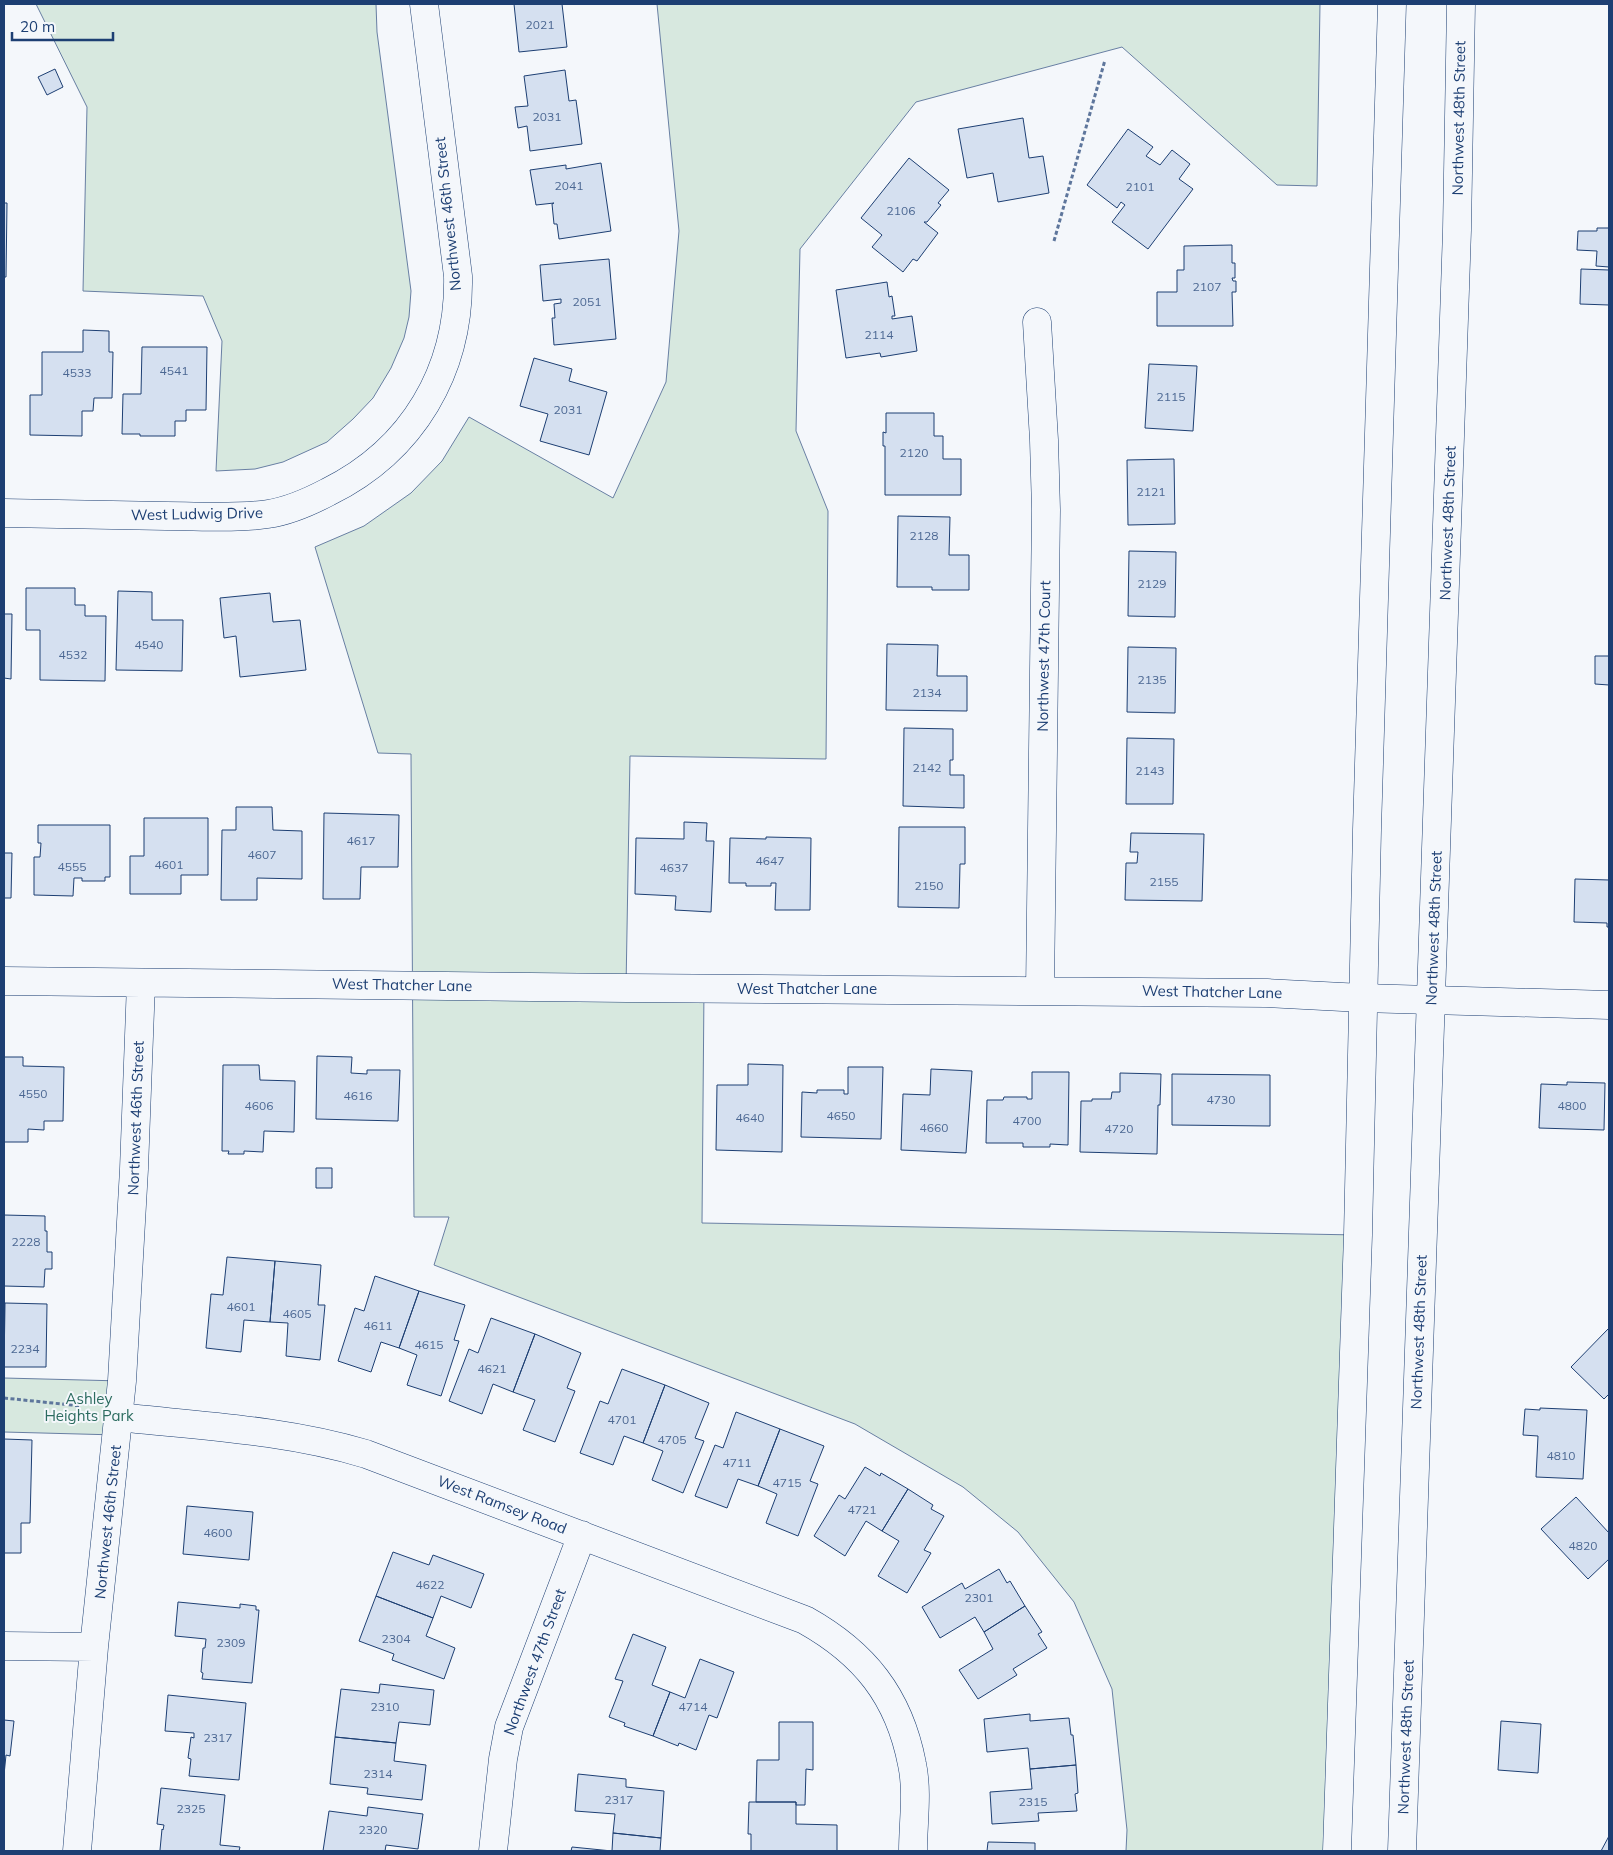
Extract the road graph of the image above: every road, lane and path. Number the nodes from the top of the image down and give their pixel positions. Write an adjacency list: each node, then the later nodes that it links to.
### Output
1 (424, 4): 7 (street, Northwest 46th Street)
2 (1392, 4): 12 (street)
3 (1461, 4): 13 (street, Northwest 48th Street)
4 (1105, 60): 5 (path)
5 (1054, 240)
6 (1037, 322): 11 (street, Northwest 47th Court)
7 (398, 440): 8 (street, West Ludwig Drive)
8 (4, 513)
9 (4, 981): 10 (street, West Thatcher Lane)
10 (140, 983): 11 (street, West Thatcher Lane); 17 (street, Northwest 46th Street)
11 (1040, 991): 12 (street, West Thatcher Lane)
12 (1362, 998): 13 (street, West Thatcher Lane); 24 (street)
13 (1432, 999): 14 (street, West Thatcher Lane); 25 (street, Northwest 48th Street)
14 (1609, 1005)
15 (4, 1398): 16 (path)
16 (81, 1406)
17 (118, 1417): 18 (street, West Ramsey Road); 20 (street, Northwest 46th Street)
18 (582, 1535): 22 (street, Northwest 47th Street); 23 (street, West Ramsey Road)
19 (4, 1646): 20 (street)
20 (94, 1648): 21 (street, Northwest 46th Street)
21 (78, 1851)
22 (493, 1851)
23 (913, 1851)
24 (1337, 1851)
25 (1402, 1851)

